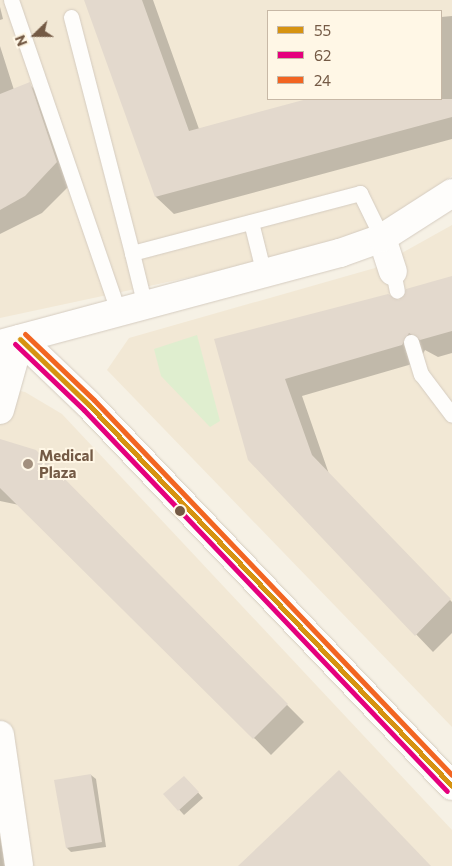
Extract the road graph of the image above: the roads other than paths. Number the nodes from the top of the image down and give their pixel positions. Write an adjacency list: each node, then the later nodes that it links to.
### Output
1 (11, 0): 10 (lane)
2 (71, 17): 6 (lane)
3 (452, 193): 5 (street)
4 (251, 222): 5 (lane); 6 (lane); 7 (lane)
5 (382, 238): 7 (street); 8 (street)
6 (132, 253): 9 (lane)
7 (264, 274): 9 (street)
8 (395, 281)
9 (145, 306): 10 (street)
10 (119, 313): 11 (street)
11 (10, 342): 13 (street); 16 (street)
12 (411, 342): 14 (lane)
13 (0, 410)
14 (452, 416)
15 (0, 734): 17 (street)
16 (452, 786)
17 (19, 866)

